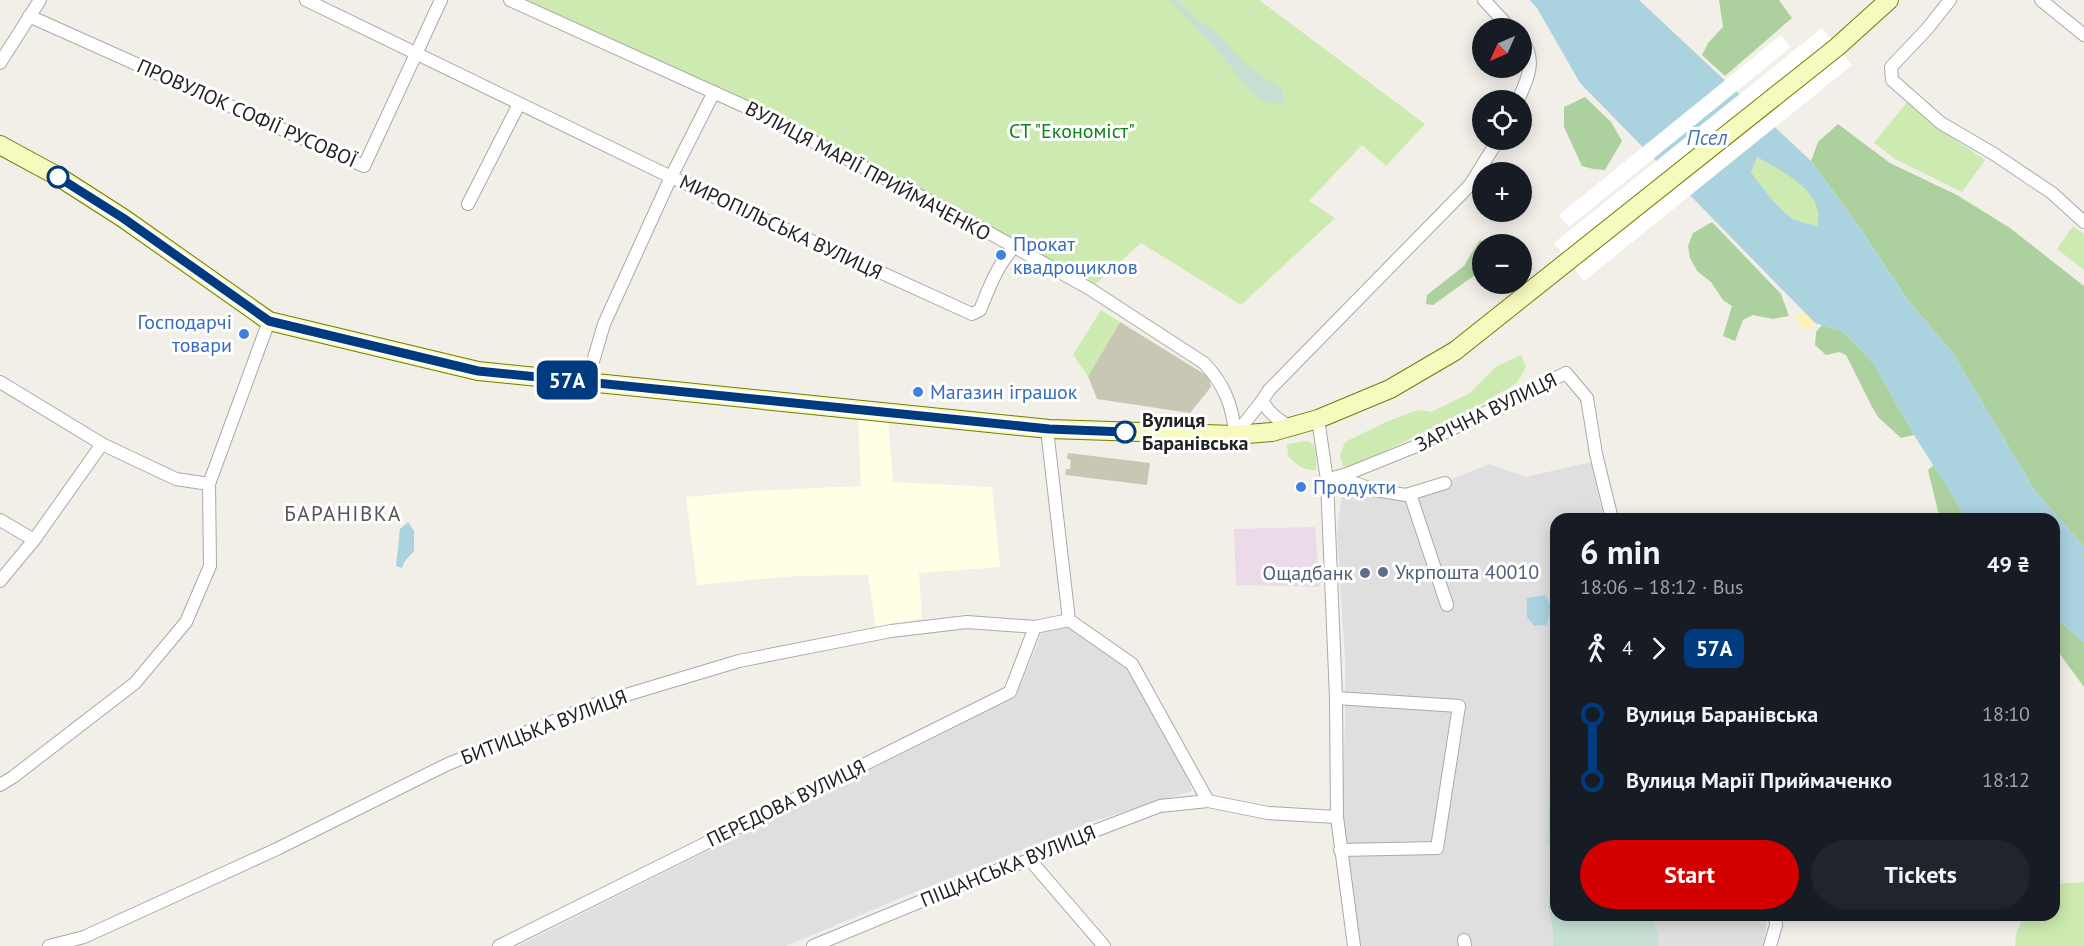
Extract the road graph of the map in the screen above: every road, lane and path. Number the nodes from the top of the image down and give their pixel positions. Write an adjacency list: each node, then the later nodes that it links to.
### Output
1 (40, 0): 9 (street)
2 (306, 0): 12 (street, МИРОПІЛЬСЬКА ВУЛИЦЯ)
3 (441, 0): 12 (street, ПРОВУЛОК СОФІЇ РУСОВОЇ)
4 (510, 0): 14 (street, ВУЛИЦЯ МАРІЇ ПРИЙМАЧЕНКО)
5 (1484, 0): 10 (street)
6 (1889, 0): 26 (main road)
7 (1950, 0): 20 (street)
8 (2041, 0): 11 (street)
9 (29, 16): 12 (street, ПРОВУЛОК СОФІЇ РУСОВОЇ); 13 (street)
10 (1501, 18)
11 (2084, 35)
12 (415, 54): 15 (street, МИРОПІЛЬСЬКА ВУЛИЦЯ)
13 (0, 63)
14 (714, 92): 18 (street); 21 (street, ВУЛИЦЯ МАРІЇ ПРИЙМАЧЕНКО)
15 (519, 104): 18 (street, МИРОПІЛЬСЬКА ВУЛИЦЯ); 19 (street)
16 (0, 145): 22 (main road)
17 (1492, 150): 25 (street)
18 (671, 177): 21 (street, МИРОПІЛЬСЬКА ВУЛИЦЯ); 24 (street)
19 (468, 204)
20 (2084, 222)
21 (1013, 248): 29 (street, ВУЛИЦЯ МАРІЇ ПРИЙМАЧЕНКО)
22 (269, 321): 24 (main road); 33 (street)
23 (0, 382): 30 (street)
24 (587, 382): 28 (main road)
25 (1262, 401): 27 (street); 29 (street)
26 (1318, 419): 27 (main road); 31 (street)
27 (1291, 427): 29 (main road)
28 (1049, 429): 29 (main road); 40 (street)
29 (1235, 435)
30 (102, 444): 33 (street); 37 (street)
31 (1332, 479): 34 (street); 35 (street, ЗАРІЧНА ВУЛИЦЯ); 42 (street)
32 (1445, 483): 34 (street)
33 (209, 484): 43 (street)
34 (1410, 494): 39 (street)
35 (1611, 513)
36 (0, 519): 37 (street)
37 (34, 540): 38 (street)
38 (0, 581)
39 (1447, 605)
40 (1070, 620): 41 (street, БИТИЦЬКА ВУЛИЦЯ); 44 (street)
41 (1035, 627): 49 (street, БИТИЦЬКА ВУЛИЦЯ); 50 (street, ПЕРЕДОВА ВУЛИЦЯ)
42 (1336, 698): 45 (street); 46 (street)
43 (0, 785)
44 (1208, 801): 45 (street, ПІЩАНСЬКА ВУЛИЦЯ); 47 (street, ПІЩАНСЬКА ВУЛИЦЯ)
45 (1336, 817): 46 (street)
46 (1340, 850): 53 (street)
47 (1030, 860): 51 (street, ПІЩАНСЬКА ВУЛИЦЯ); 52 (street)
48 (1776, 921): 54 (street)
49 (50, 946)
50 (499, 946)
51 (813, 946)
52 (1104, 946)
53 (1354, 946)
54 (1770, 946)

